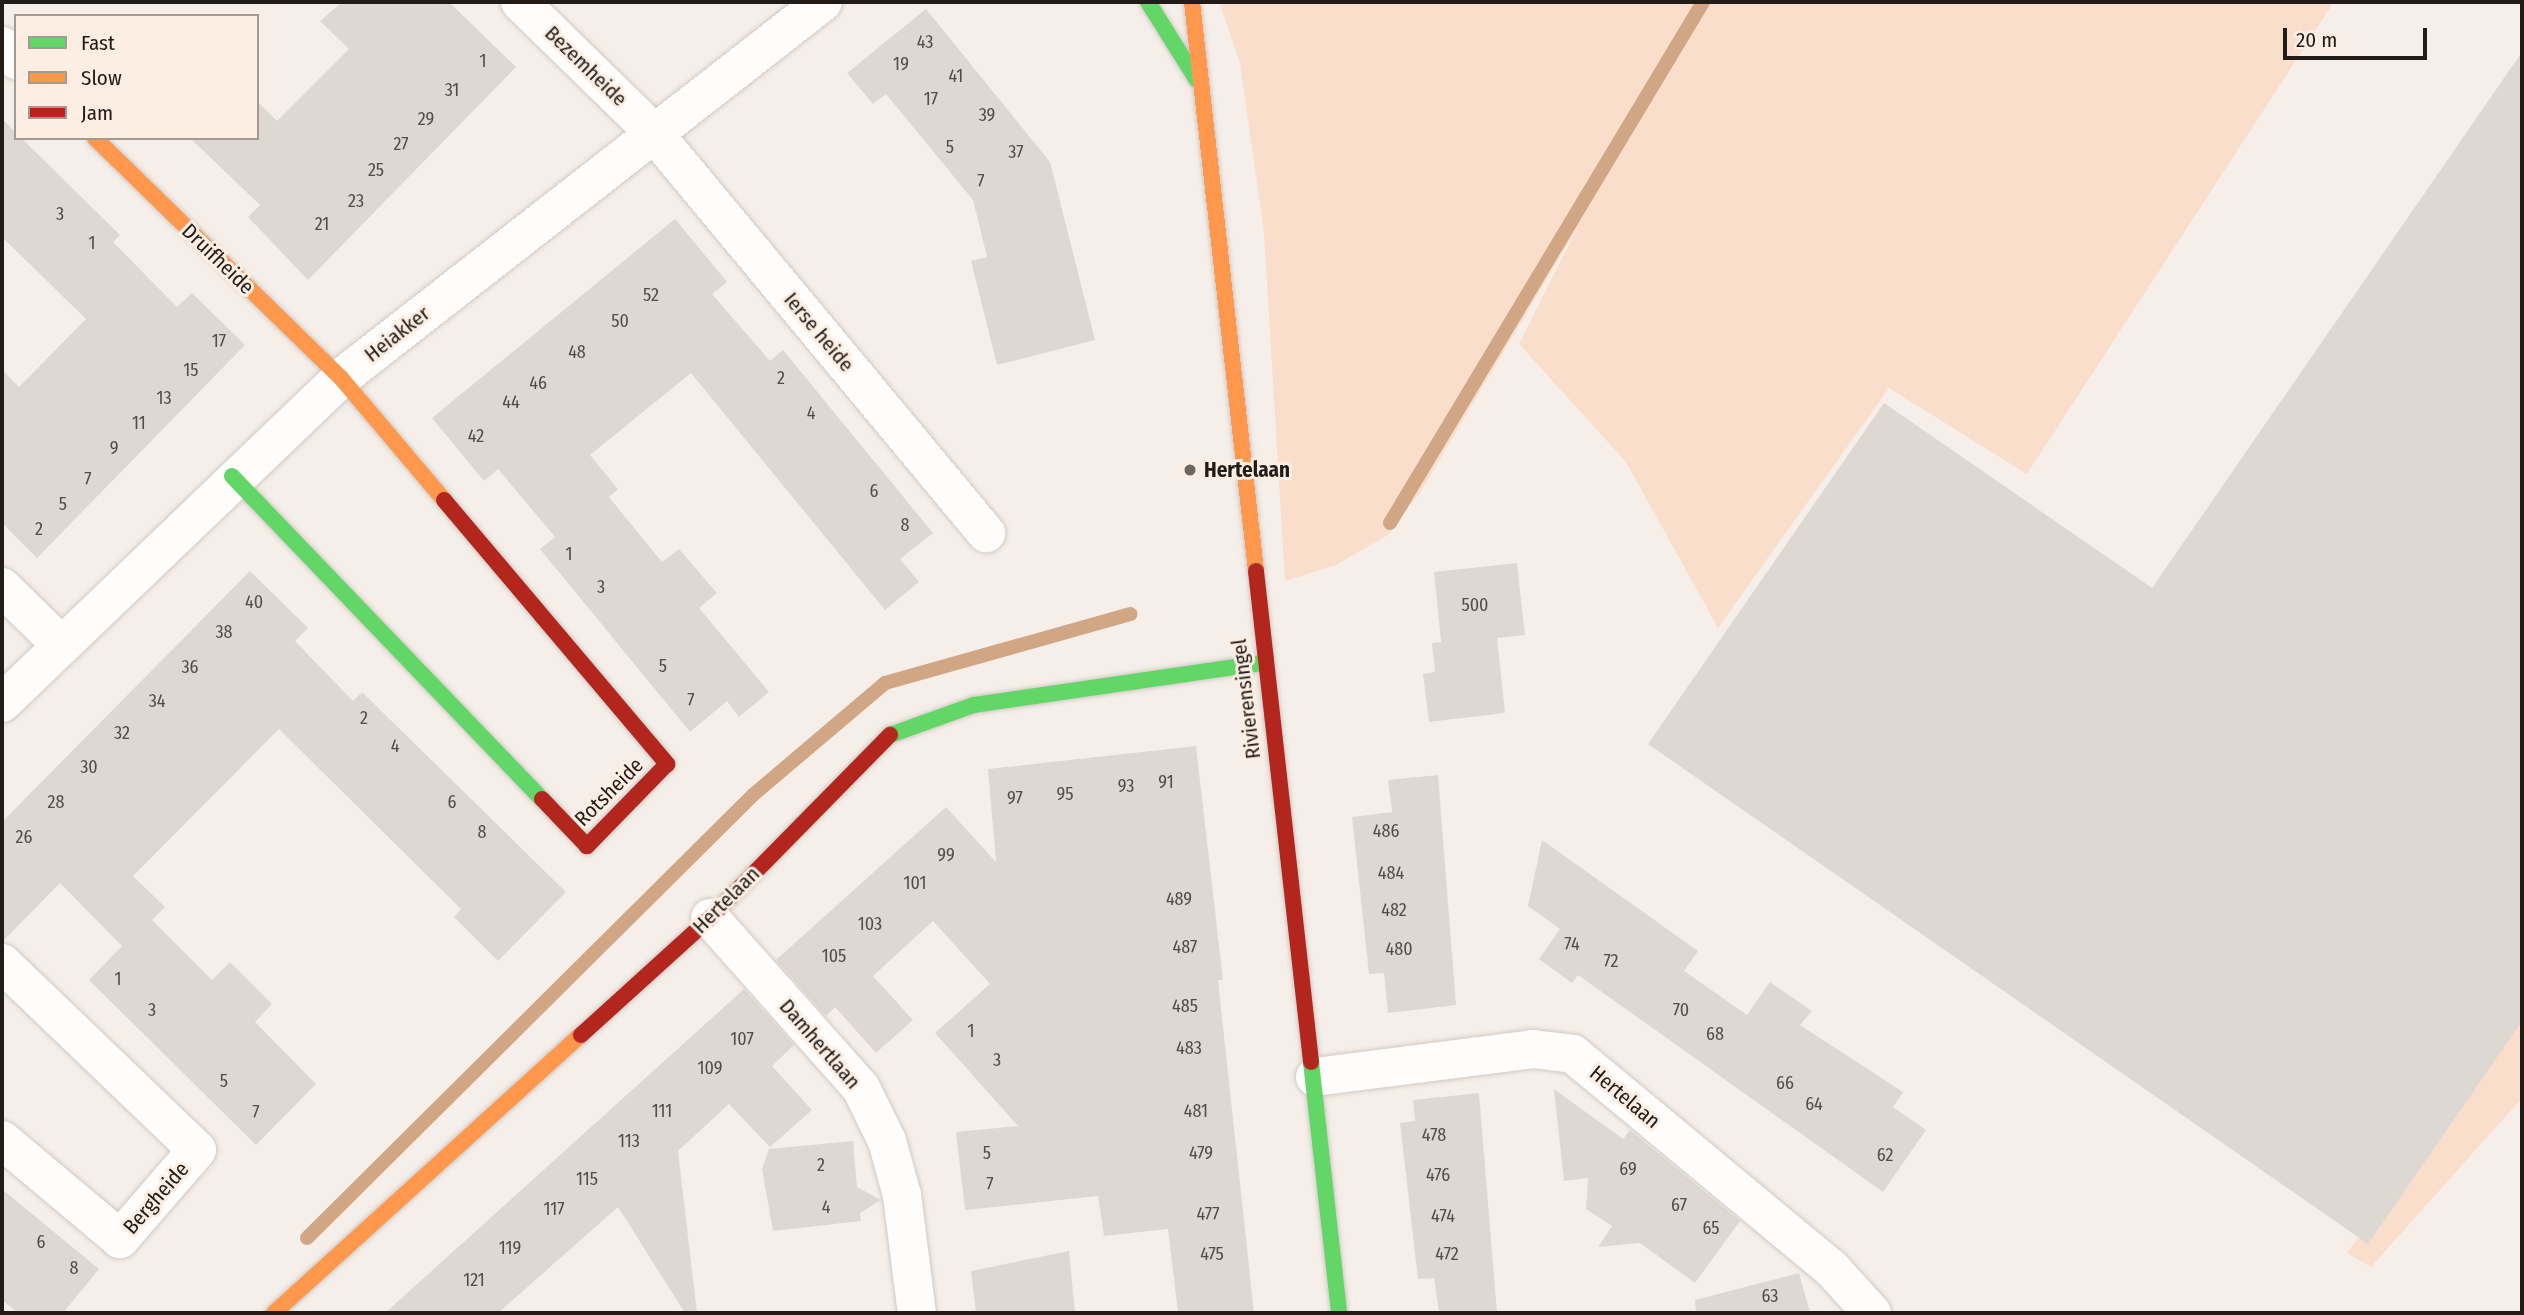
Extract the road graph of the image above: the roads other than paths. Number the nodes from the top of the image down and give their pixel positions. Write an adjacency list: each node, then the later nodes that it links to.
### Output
1 (520, 2): 6 (street, Bezemheide)
2 (823, 2): 6 (street, Heiakker)
3 (1148, 2): 5 (street, Rivierensingel)
4 (1192, 2): 5 (street, Rivierensingel)
5 (1197, 80): 13 (street, Rivierensingel)
6 (652, 131): 8 (street, Heiakker); 10 (street, Ierse heide)
7 (97, 140): 8 (street, Druifheide)
8 (341, 379): 9 (street, Heiakker); 9 (street, Rotsheide)
9 (232, 476): 12 (street, Heiakker)
10 (986, 534)
11 (2, 587): 12 (street)
12 (60, 644): 14 (street, Heiakker)
13 (1262, 663): 15 (street, Hertelaan); 17 (street, Rivierensingel)
14 (2, 703)
15 (710, 918): 19 (street, Hertelaan); 20 (street, Damhertlaan)
16 (2, 963): 18 (street, Bergheide)
17 (1315, 1077): 21 (street, Rivierensingel); 22 (street, Hertelaan)
18 (2, 1140)
19 (274, 1313)
20 (917, 1313)
21 (1339, 1313)
22 (1872, 1313)

